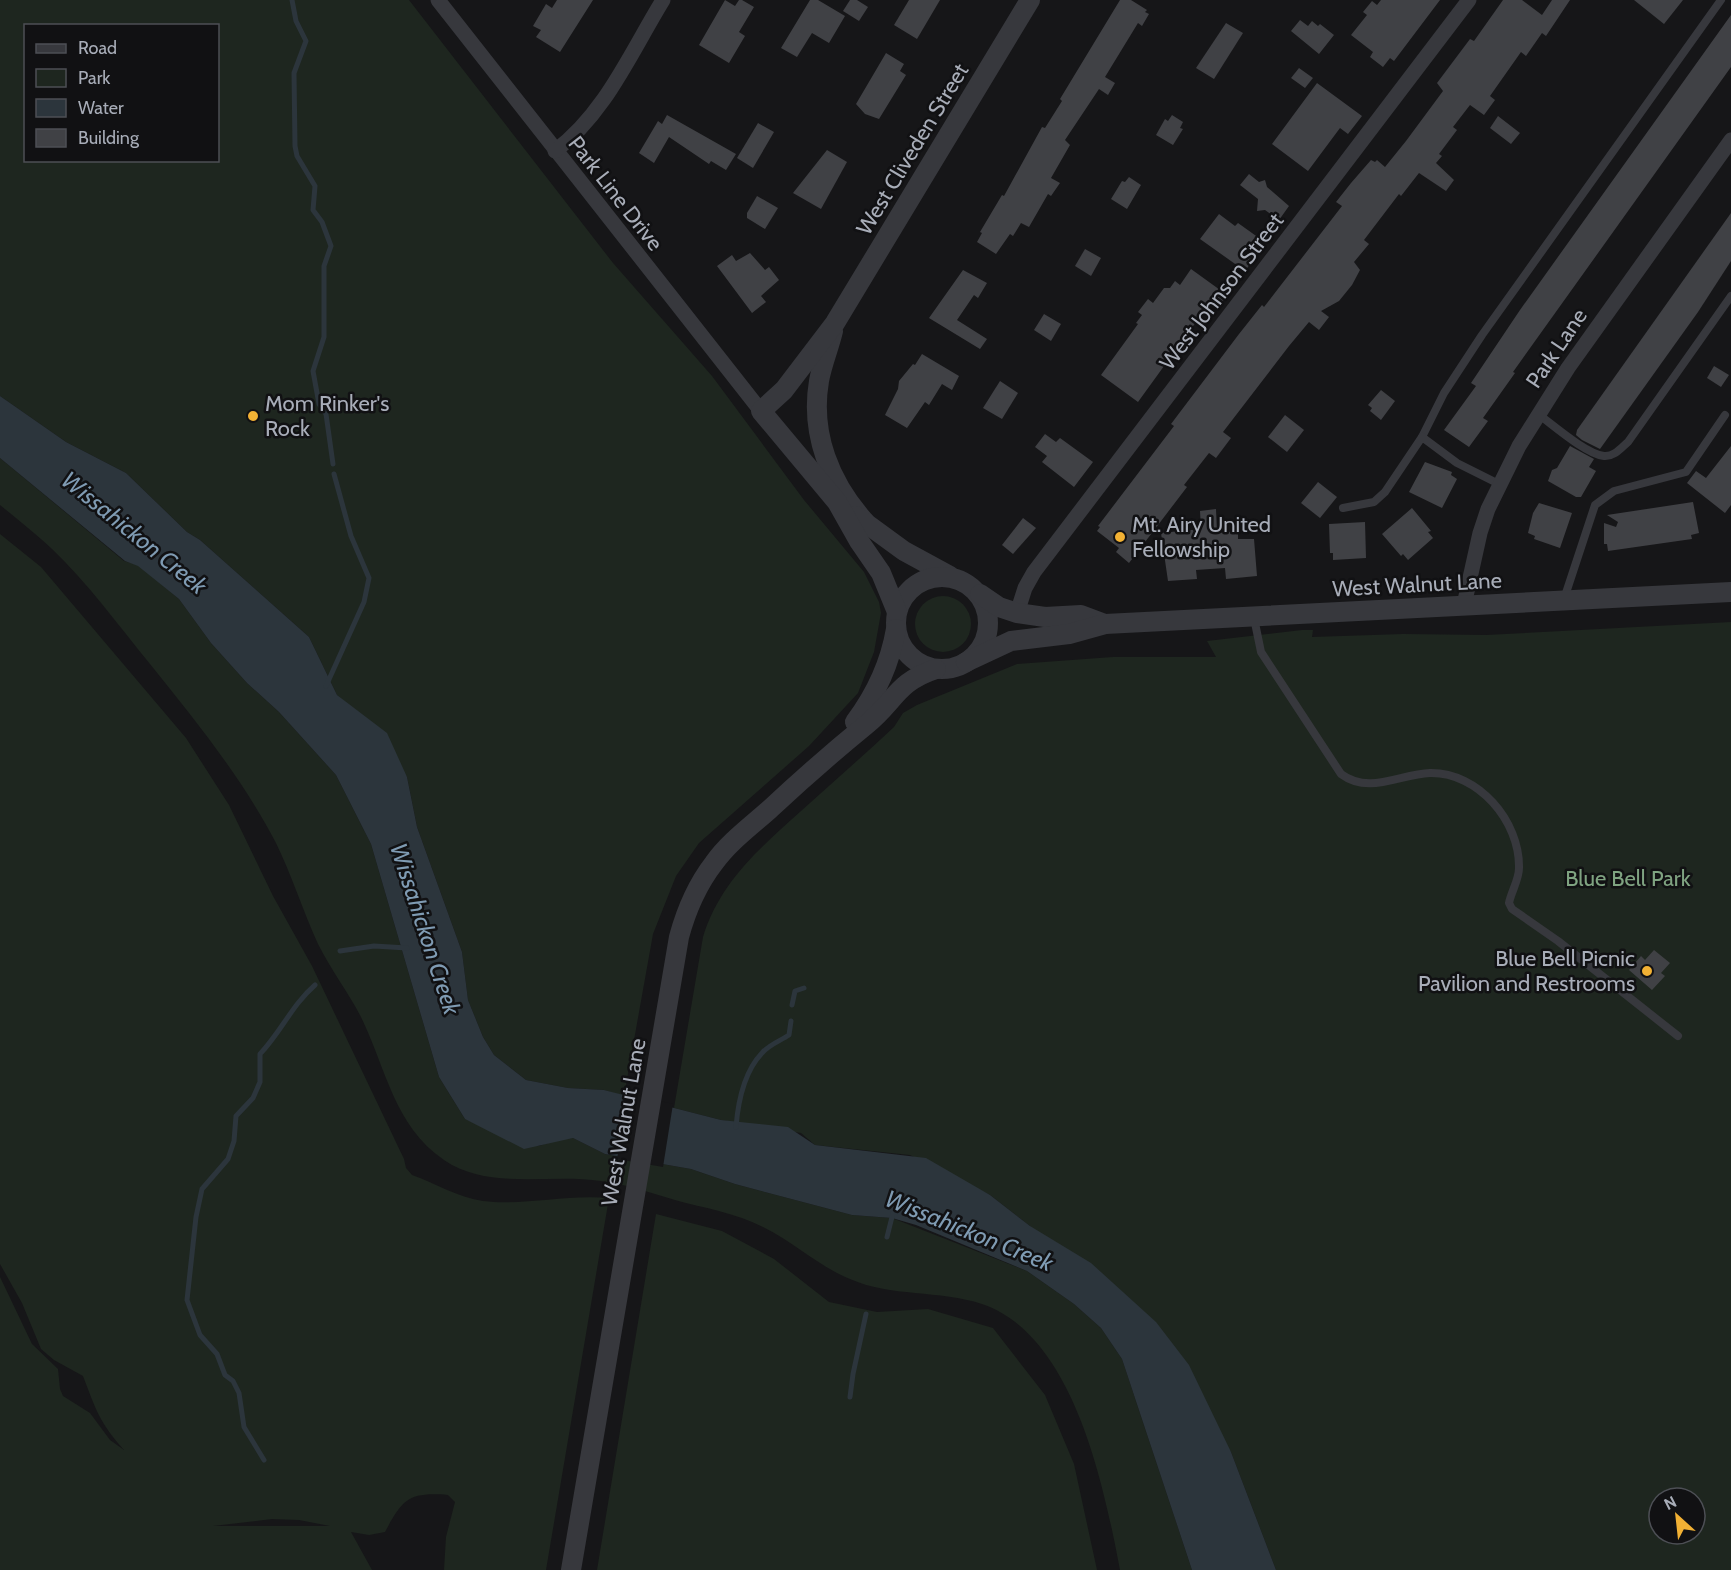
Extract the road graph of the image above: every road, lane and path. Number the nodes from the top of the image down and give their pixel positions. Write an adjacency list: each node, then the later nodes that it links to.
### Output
1 (438, 0): 7 (street, Park Line Drive)
2 (663, 0): 7 (street)
3 (1030, 0): 9 (street, West Cliveden Street)
4 (1469, 0): 23 (street, West Johnson Street)
5 (1721, 0): 13 (lane)
6 (1731, 140): 11 (street, Park Lane)
7 (555, 151): 10 (street, Park Line Drive)
8 (1731, 296): 11 (lane)
9 (836, 323): 10 (street, West Cliveden Street); 17 (street, West Cliveden Street)
10 (761, 411): 15 (street)
11 (1538, 414): 14 (street, Park Lane)
12 (1725, 414): 21 (lane)
13 (1422, 437): 14 (lane); 16 (lane)
14 (1499, 484): 22 (street, Park Lane)
15 (837, 502): 17 (street); 25 (street)
16 (1343, 508)
17 (865, 522): 18 (street)
18 (952, 577): 20 (street); 25 (street)
19 (1731, 592): 21 (street, West Walnut Lane)
20 (978, 593): 23 (street, West Walnut Lane); 27 (street)
21 (1563, 600): 22 (street, West Walnut Lane)
22 (1464, 605): 24 (street, West Walnut Lane)
23 (1017, 613): 26 (street, West Walnut Lane)
24 (1254, 616): 26 (street, West Walnut Lane); 30 (lane)
25 (897, 618): 28 (street); 29 (street, West Walnut Lane)
26 (1105, 624): 27 (street, West Walnut Lane)
27 (966, 662): 28 (street)
28 (936, 669): 29 (street, West Walnut Lane)
29 (843, 742): 31 (street, West Walnut Lane)
30 (1678, 1036)
31 (571, 1570)

